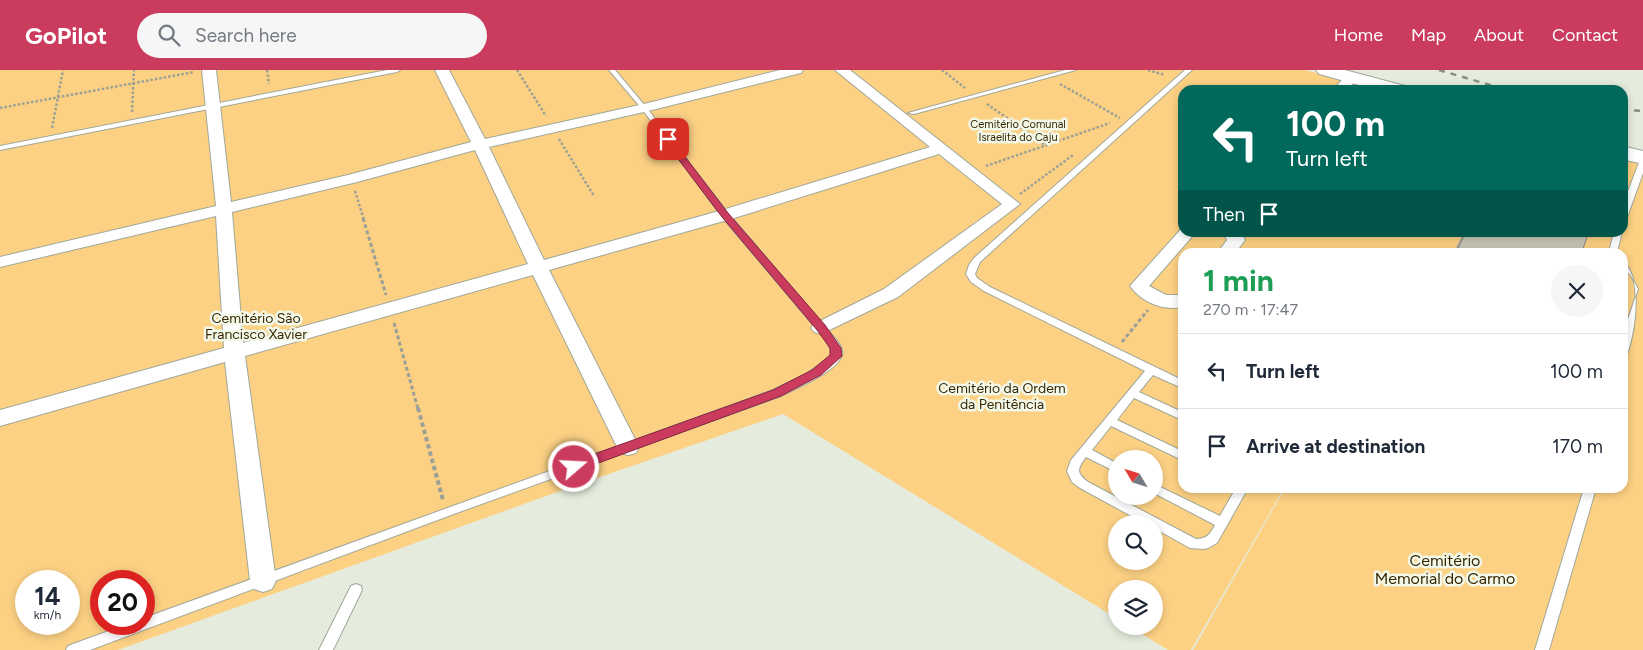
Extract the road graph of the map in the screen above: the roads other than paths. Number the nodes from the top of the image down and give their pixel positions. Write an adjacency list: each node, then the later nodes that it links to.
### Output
1 (397, 70): 11 (lane)
2 (442, 70): 14 (street)
3 (612, 70): 12 (lane)
4 (796, 70): 12 (street)
5 (842, 70): 16 (street)
6 (1073, 70): 13 (lane)
7 (1190, 70): 33 (lane)
8 (1325, 70): 10 (street)
9 (203, 71): 11 (street)
10 (1346, 84)
11 (213, 106): 15 (lane); 20 (street)
12 (644, 108): 14 (street); 21 (lane)
13 (912, 113)
14 (480, 144): 20 (street); 26 (street)
15 (0, 148)
16 (942, 148): 21 (street); 30 (street)
17 (1628, 154): 18 (street)
18 (1643, 160): 19 (lane)
19 (1628, 203)
20 (224, 209): 25 (street); 32 (street)
21 (725, 215): 26 (street); 30 (lane)
22 (1183, 237): 29 (street)
23 (1235, 237): 24 (street)
24 (1230, 248)
25 (0, 262)
26 (538, 266): 32 (street); 39 (street)
27 (1628, 268): 28 (lane)
28 (1643, 289): 31 (lane)
29 (1178, 302)
30 (821, 328): 39 (lane)
31 (1628, 336)
32 (234, 352): 37 (street); 47 (street)
33 (1151, 370): 34 (lane); 35 (lane)
34 (1178, 382)
35 (1133, 393): 36 (lane); 38 (lane)
36 (1178, 414)
37 (0, 418)
38 (1110, 421): 40 (lane); 41 (lane)
39 (628, 448): 47 (lane)
40 (1085, 452): 42 (lane); 46 (lane)
41 (1178, 454)
42 (1108, 464)
43 (1163, 493): 46 (lane)
44 (1239, 493): 46 (lane)
45 (1589, 493): 51 (lane)
46 (1222, 524)
47 (263, 581): 49 (lane)
48 (356, 590): 50 (lane)
49 (73, 650)
50 (326, 650)
51 (1542, 650)

